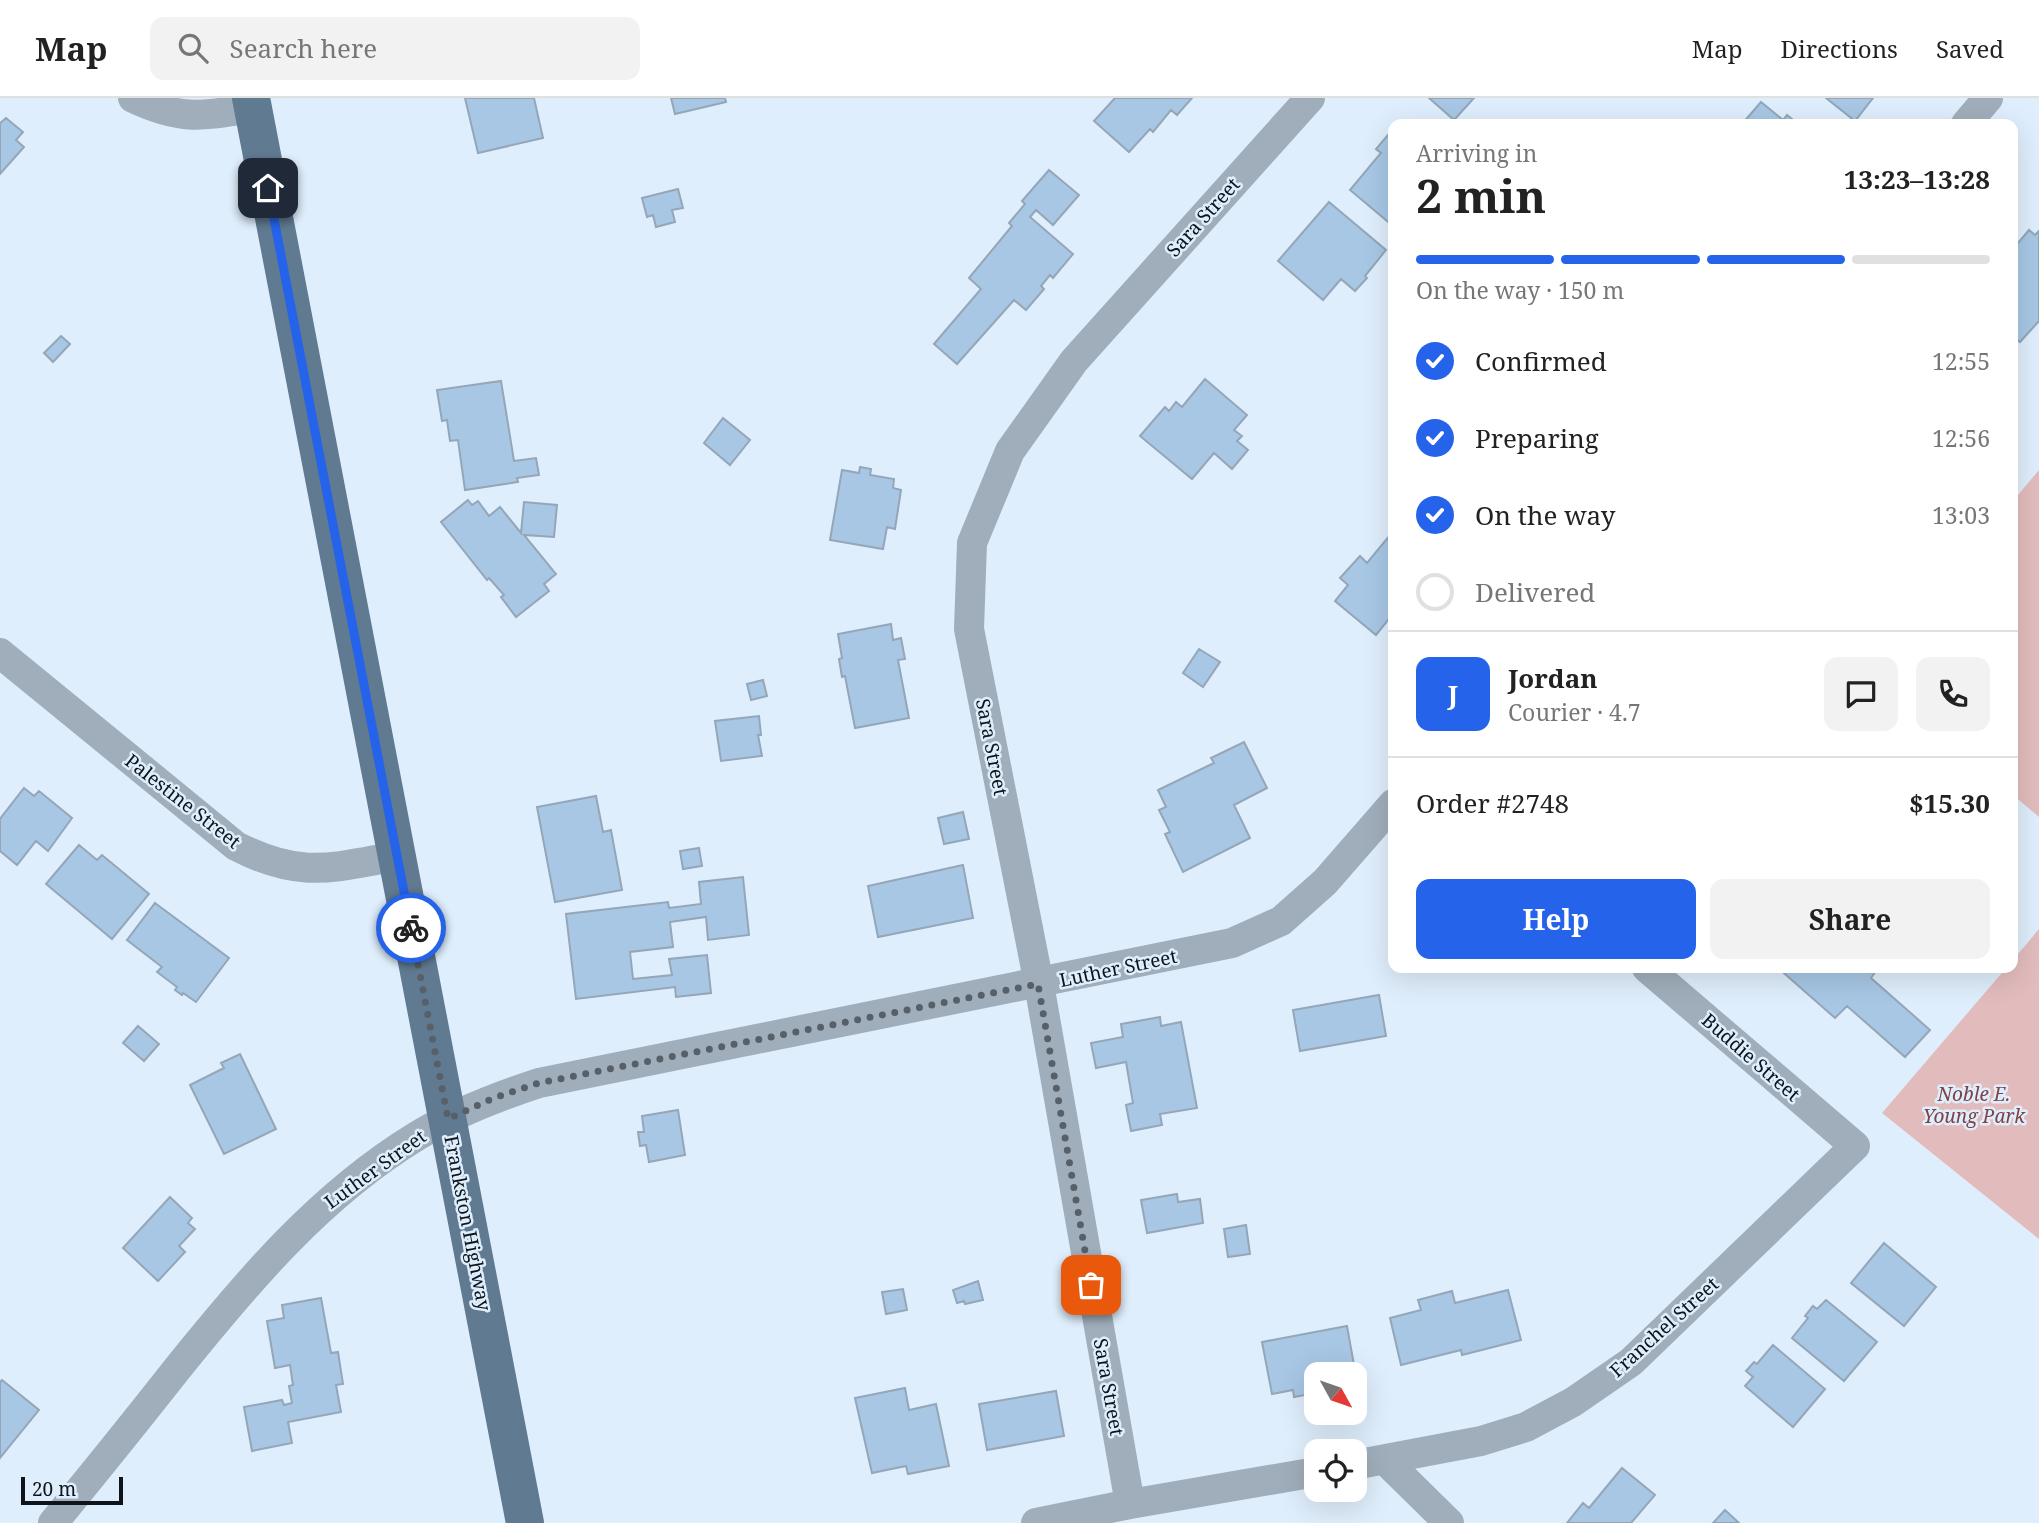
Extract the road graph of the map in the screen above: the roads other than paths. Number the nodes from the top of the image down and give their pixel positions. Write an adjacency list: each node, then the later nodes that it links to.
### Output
1 (133, 98): 4 (street)
2 (1310, 98): 10 (street, Sara Street)
3 (1988, 98): 5 (street)
4 (252, 103): 8 (main road, Frankston Highway)
5 (1970, 119)
6 (0, 653): 8 (street, Palestine Street)
7 (1388, 810): 10 (street, Luther Street)
8 (398, 856): 11 (main road, Frankston Highway)
9 (1653, 973): 12 (street, Buddie Street)
10 (1038, 984): 11 (street, Luther Street); 16 (street, Sara Street)
11 (448, 1119): 17 (street, Luther Street); 18 (main road, Frankston Highway)
12 (1855, 1146): 13 (street, Franchel Street)
13 (1385, 1460): 14 (street, Franchel Street); 20 (street)
14 (1367, 1463)
15 (1304, 1474): 16 (street)
16 (1130, 1504): 19 (street)
17 (53, 1523)
18 (525, 1523)
19 (1035, 1523)
20 (1449, 1523)

